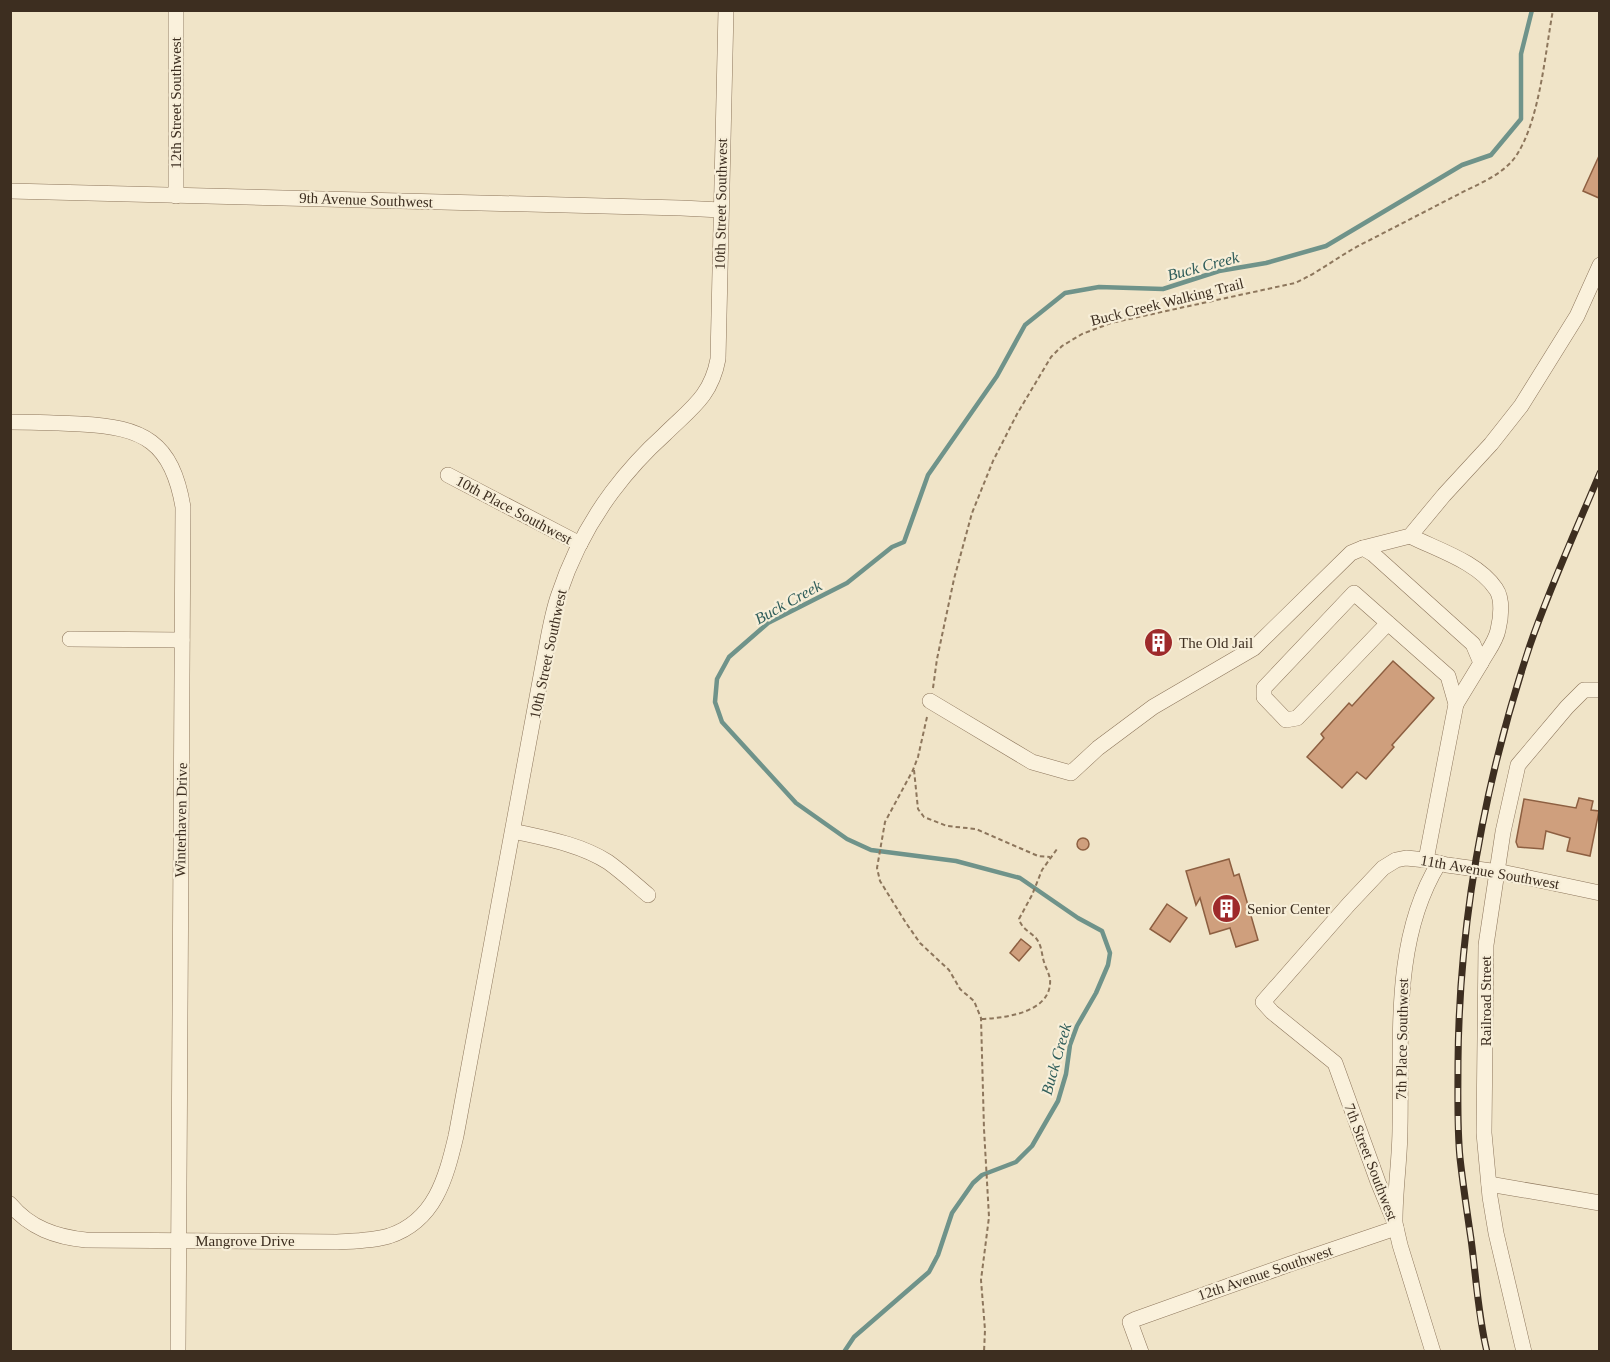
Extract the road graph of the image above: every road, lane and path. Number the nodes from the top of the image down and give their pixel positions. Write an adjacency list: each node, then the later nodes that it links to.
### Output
1 (176, 10): 5 (street, 12th Street Southwest)
2 (726, 10): 6 (street, 10th Street Southwest)
3 (1553, 10): 18 (path, Buck Creek Walking Trail)
4 (10, 191): 5 (street, 9th Avenue Southwest)
5 (176, 196): 6 (street, 9th Avenue Southwest)
6 (721, 210): 11 (street, 10th Street Southwest)
7 (1599, 265): 10 (street)
8 (10, 422): 15 (street, Winterhaven Drive)
9 (448, 475): 11 (street, 10th Place Southwest)
10 (1410, 536): 12 (street); 16 (street)
11 (580, 544): 21 (street, 10th Street Southwest)
12 (1362, 548): 16 (street); 18 (street)
13 (1388, 623): 13 (street); 19 (street)
14 (70, 639): 15 (street)
15 (182, 640): 35 (street, Winterhaven Drive)
16 (1481, 663): 19 (street)
17 (1599, 690): 25 (street, Railroad Street)
18 (930, 701): 20 (path, Buck Creek Walking Trail)
19 (1456, 704): 24 (street, 7th Place Southwest)
20 (914, 768): 23 (path); 29 (path, Buck Creek Walking Trail)
21 (513, 831): 27 (street); 30 (street, 10th Street Southwest)
22 (1058, 849): 23 (path)
23 (1050, 857): 29 (path)
24 (1432, 861): 25 (street, 11th Avenue Southwest); 28 (street, 11th Avenue Southwest); 34 (street, 7th Place Southwest)
25 (1497, 872): 26 (street, 11th Avenue Southwest); 31 (street, Railroad Street)
26 (1599, 893)
27 (648, 895)
28 (1263, 1002): 34 (street, 7th Street Southwest)
29 (981, 1019): 37 (path)
30 (450, 1162): 35 (street, Mangrove Drive)
31 (1489, 1184): 32 (street); 40 (street, Railroad Street)
32 (1599, 1203)
33 (10, 1204): 35 (street, Mangrove Drive)
34 (1396, 1226): 38 (street, 12th Avenue Southwest); 39 (street, 7th Street Southwest)
35 (179, 1241): 36 (street, Winterhaven Drive)
36 (178, 1352)
37 (984, 1352)
38 (1141, 1352)
39 (1433, 1352)
40 (1524, 1352)

